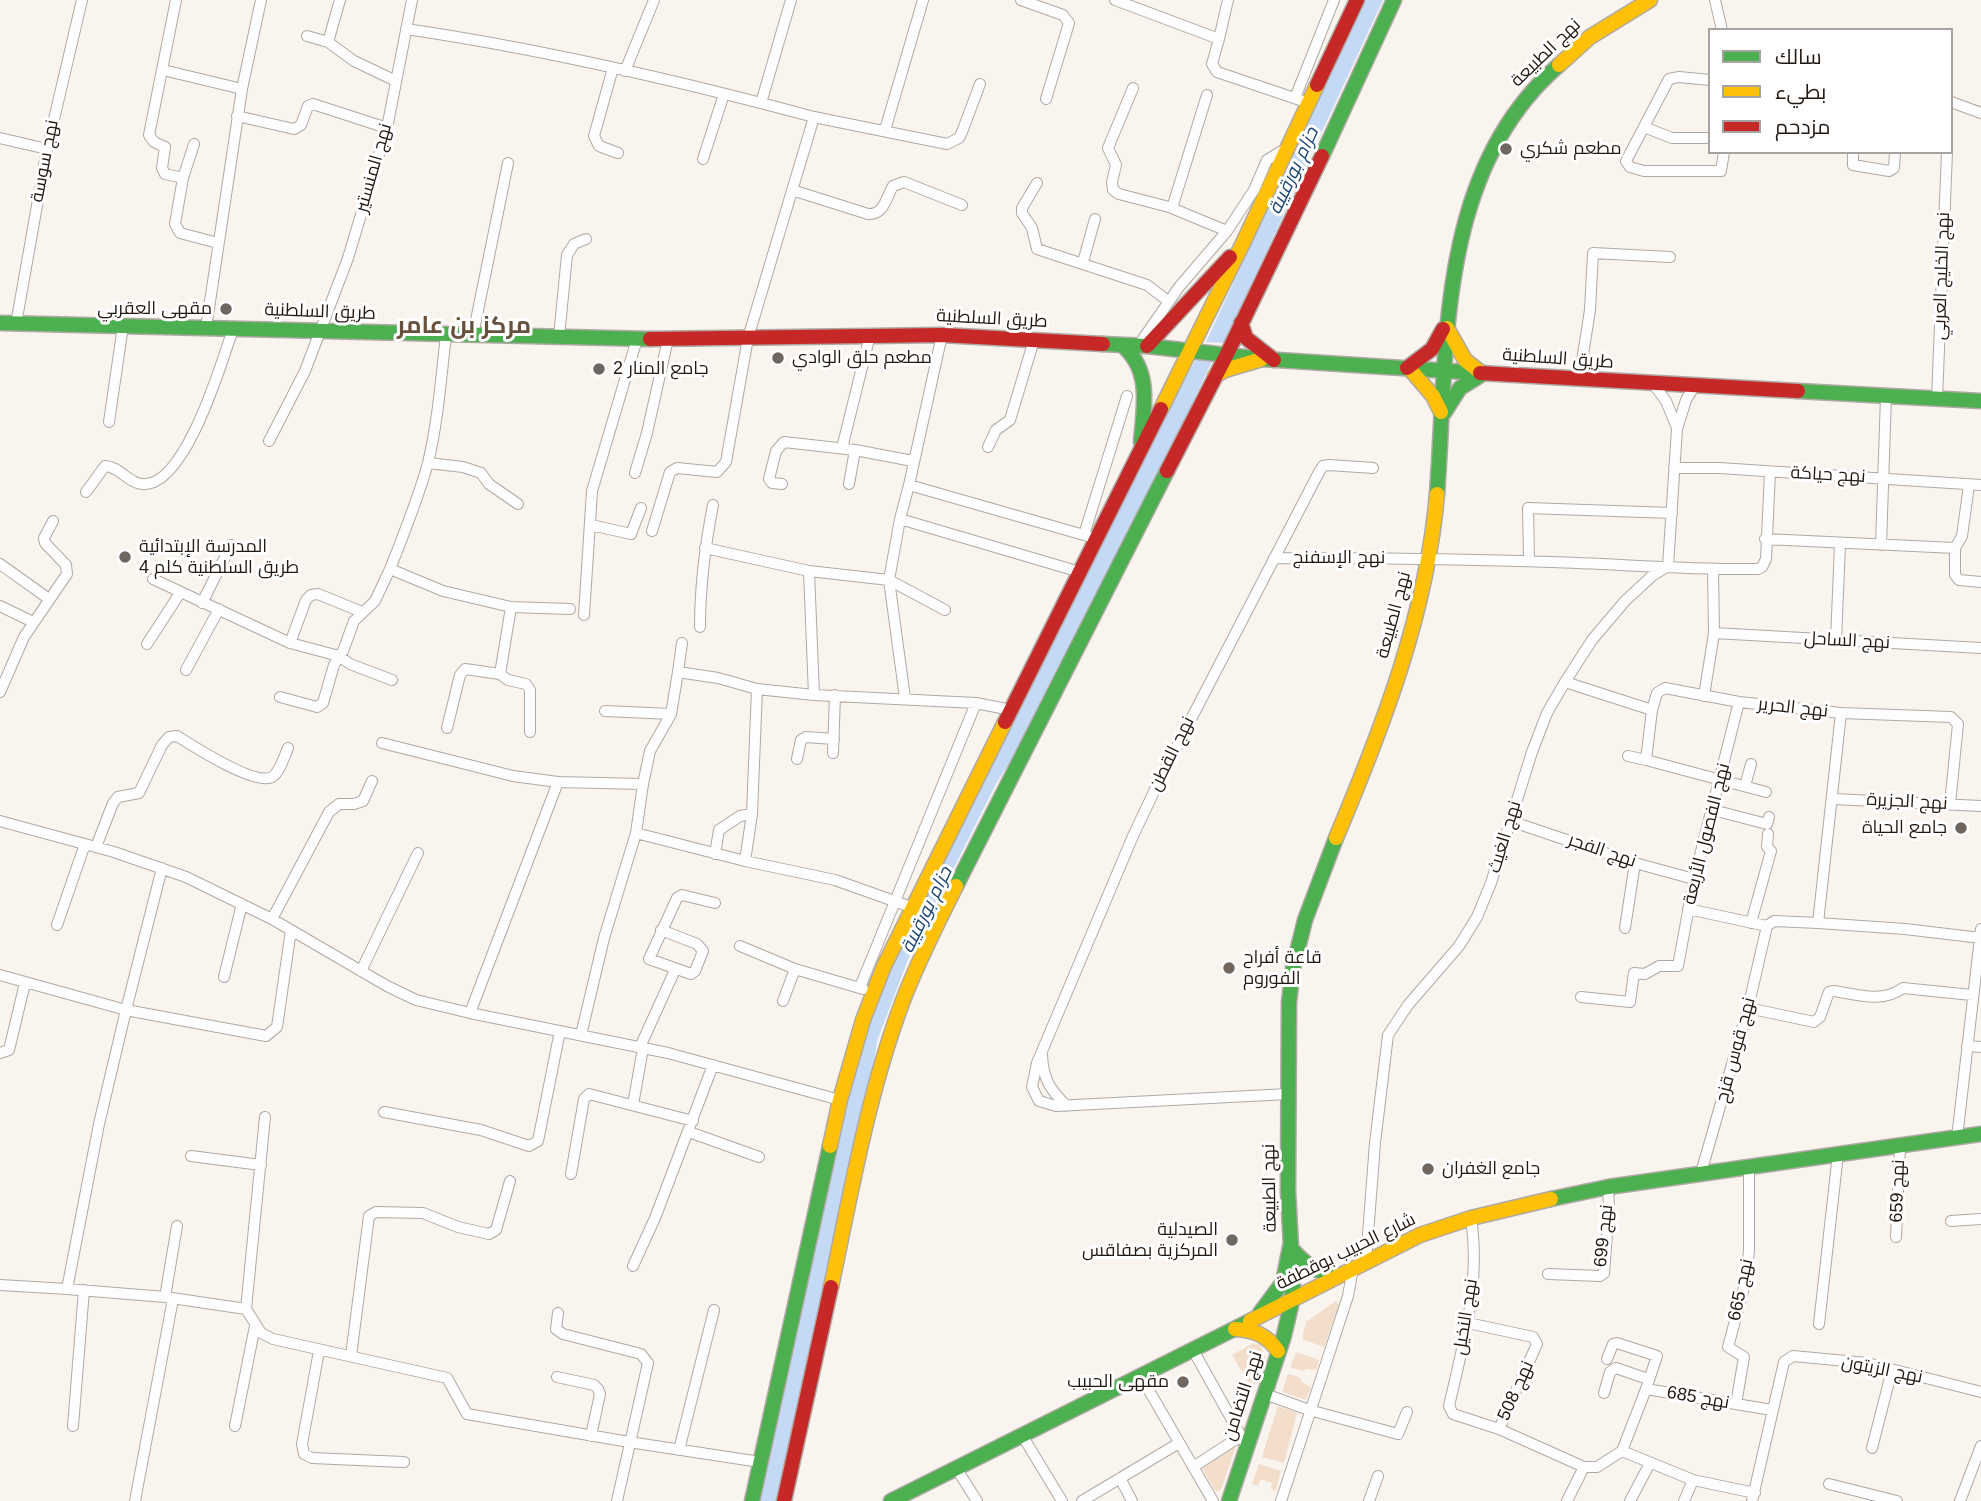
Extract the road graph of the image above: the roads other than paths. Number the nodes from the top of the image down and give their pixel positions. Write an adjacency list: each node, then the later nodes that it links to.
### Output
1 (82, 0): 47 (street, نهج سوسة)
2 (176, 0): 23 (street)
3 (261, 0): 29 (street)
4 (340, 0): 21 (street)
5 (412, 0): 18 (street, نهج المنستير)
6 (654, 0): 24 (street)
7 (791, 0): 34 (street)
8 (923, 0): 42 (street)
9 (1021, 0): 33 (street)
10 (1115, 0): 20 (street)
11 (1228, 0): 20 (street)
12 (1334, 0): 32 (street)
13 (1357, 0): 35 (main road)
14 (1394, 0): 70 (main road)
15 (1650, 0): 72 (main road, نهج الطبيعة)
16 (1715, 0): 17 (street)
17 (1722, 28)
18 (405, 29): 22 (street); 26 (street, نهج المنستير)
19 (307, 36): 21 (street)
20 (1219, 39): 32 (street)
21 (328, 42): 26 (street)
22 (613, 68): 24 (street); 48 (street)
23 (163, 70): 29 (street); 55 (street)
24 (625, 71): 30 (street)
25 (1708, 80): 40 (street)
26 (396, 81): 41 (street, نهج المنستير)
27 (980, 84): 42 (street)
28 (1133, 88): 59 (street)
29 (242, 89): 38 (street)
30 (724, 94): 34 (street); 53 (street)
31 (1207, 95): 59 (street)
32 (1295, 98): 35 (street)
33 (1046, 99)
34 (761, 103): 39 (street)
35 (1309, 103): 46 (main road)
36 (1953, 103): 37 (street)
37 (1981, 113)
38 (237, 116): 41 (street); 63 (street)
39 (814, 117): 42 (street); 57 (street)
40 (1644, 127): 44 (street); 49 (street)
41 (387, 128): 76 (street, نهج المنستير)
42 (885, 130)
43 (0, 138): 47 (street)
44 (1708, 138)
45 (194, 144): 55 (street)
46 (1290, 147): 61 (street); 65 (main road)
47 (47, 149): 71 (street, نهج سوسة)
48 (618, 152)
49 (1724, 154)
50 (1853, 154): 51 (street)
51 (1895, 154)
52 (1947, 154): 100 (street, نهج الخليج العربي)
53 (703, 159)
54 (509, 163): 78 (street)
55 (183, 178): 63 (street)
56 (1037, 183): 67 (street)
57 (792, 190): 58 (street); 83 (street)
58 (962, 205)
59 (1172, 208): 61 (street)
60 (1095, 219): 67 (street)
61 (1227, 231): 64 (street)
62 (586, 239): 81 (street)
63 (218, 243): 74 (street)
64 (1217, 243): 65 (street); 68 (street)
65 (1242, 246): 87 (main road); 88 (main road)
66 (1670, 257): 95 (street)
67 (1083, 262): 68 (street)
68 (1168, 301): 87 (street)
69 (0, 323): 71 (main road, طريق السلطنية)
70 (1241, 323): 89 (main road); 90 (main road)
71 (16, 324): 73 (main road, طريق السلطنية)
72 (1446, 324): 91 (main road); 92 (main road, نهج الطبيعة); 93 (main road)
73 (123, 326): 74 (main road, طريق السلطنية); 103 (street)
74 (206, 328): 75 (main road, طريق السلطنية)
75 (233, 329): 76 (main road, طريق السلطنية); 122 (street)
76 (321, 332): 77 (main road, طريق السلطنية); 105 (street, نهج المنستير)
77 (446, 335): 78 (main road, طريق السلطنية); 111 (street)
78 (472, 335): 81 (main road, طريق السلطنية)
79 (870, 335): 80 (main road, طريق السلطنية); 83 (main road, طريق السلطنية); 107 (street)
80 (942, 335): 85 (main road, طريق السلطنية); 110 (street)
81 (559, 337): 82 (main road, طريق السلطنية)
82 (637, 338): 84 (main road, طريق السلطنية); 129 (street)
83 (748, 338): 84 (main road, طريق السلطنية); 130 (street)
84 (668, 339): 115 (street)
85 (1034, 340): 86 (main road, طريق السلطنية); 106 (street)
86 (1122, 345): 87 (main road, طريق السلطنية); 109 (main road)
87 (1142, 346): 88 (main road, طريق السلطنية)
88 (1191, 350): 89 (main road, طريق السلطنية); 109 (main road)
89 (1227, 354): 90 (main road, طريق السلطنية); 94 (main road)
90 (1268, 359): 91 (main road, طريق السلطنية); 94 (main road)
91 (1408, 368): 92 (main road, طريق السلطنية); 102 (main road)
92 (1444, 370): 93 (main road, طريق السلطنية); 102 (main road, نهج الطبيعة)
93 (1483, 373): 95 (main road, طريق السلطنية); 102 (main road)
94 (1215, 376): 344 (main road)
95 (1579, 380): 96 (main road, طريق السلطنية)
96 (1654, 384): 97 (main road, طريق السلطنية); 104 (street)
97 (1694, 387): 99 (main road, طريق السلطنية); 104 (street)
98 (1127, 396): 131 (street)
99 (1886, 396): 100 (main road, طريق السلطنية); 116 (street)
100 (1937, 399): 101 (main road, طريق السلطنية)
101 (1981, 401)
102 (1441, 415): 139 (main road, نهج الطبيعة)
103 (109, 422)
104 (1677, 429): 113 (street)
105 (269, 440)
106 (988, 447)
107 (842, 448): 108 (street); 117 (street)
108 (855, 450): 110 (street); 118 (street)
109 (1141, 450): 131 (main road)
110 (913, 461): 119 (street)
111 (428, 463): 123 (street); 143 (street)
112 (1373, 468): 138 (street, نهج القطن)
113 (1674, 468): 114 (street, نهج حياكة); 126 (street)
114 (1770, 472): 116 (street, نهج حياكة); 132 (street)
115 (635, 473)
116 (1884, 478): 120 (street, نهج حياكة); 135 (street)
117 (782, 484)
118 (849, 484)
119 (909, 485): 127 (street); 131 (street)
120 (1969, 485): 121 (street, نهج حياكة); 137 (street)
121 (1981, 485)
122 (86, 492)
123 (518, 504)
124 (713, 505): 136 (street)
125 (641, 508): 129 (street)
126 (1672, 513): 140 (street); 142 (street)
127 (900, 519): 146 (street); 148 (street)
128 (52, 521): 151 (street)
129 (591, 525): 159 (street)
130 (652, 531)
131 (1091, 537): 146 (main road)
132 (1765, 539): 133 (street); 144 (street, نهج الإسفنج)
133 (1840, 544): 135 (street); 163 (street)
134 (231, 545): 152 (street)
135 (1881, 545): 137 (street)
136 (705, 548): 145 (street); 161 (street)
137 (1955, 548): 149 (street)
138 (1274, 558): 139 (street, نهج الإسفنج); 255 (street, نهج القطن)
139 (1429, 558): 140 (street, نهج الإسفنج); 258 (main road, نهج الطبيعة)
140 (1529, 561): 142 (street, نهج الإسفنج)
141 (0, 564): 151 (street)
142 (1668, 566): 144 (street, نهج الإسفنج); 173 (street, نهج الغيث)
143 (390, 569): 154 (street); 158 (street)
144 (1713, 569): 162 (street)
145 (809, 571): 148 (street); 176 (street)
146 (1080, 572): 183 (main road)
147 (153, 579): 150 (street)
148 (889, 580): 157 (street); 180 (street)
149 (1981, 582)
150 (180, 593): 152 (street); 166 (street)
151 (49, 600): 160 (street)
152 (202, 603): 155 (street)
153 (0, 606): 160 (street)
154 (511, 607): 156 (street); 171 (street)
155 (219, 609): 164 (street); 169 (street)
156 (570, 610)
157 (945, 610)
158 (362, 612): 164 (street); 168 (street)
159 (584, 615)
160 (33, 622): 175 (street)
161 (700, 627)
162 (1714, 633): 163 (street, نهج الساحل); 178 (street)
163 (1836, 640): 167 (street, نهج الساحل)
164 (290, 643): 168 (street)
165 (681, 643): 170 (street)
166 (147, 644)
167 (1981, 648)
168 (338, 656): 172 (street); 179 (street)
169 (186, 670)
170 (678, 672): 174 (street); 187 (street)
171 (500, 674): 188 (street); 189 (street)
172 (392, 680)
173 (1564, 682): 184 (street); 211 (street, نهج الغيث)
174 (757, 689): 176 (street); 208 (street)
175 (0, 692)
176 (814, 695): 177 (street)
177 (835, 695): 180 (street); 190 (street)
178 (1704, 696): 181 (street, نهج الحرير); 184 (street, نهج الحرير)
179 (280, 697)
180 (905, 698): 182 (street)
181 (1739, 702): 186 (street, نهج الحرير); 198 (street, نهج الفصول الأربعة)
182 (976, 704): 183 (street); 222 (street)
183 (1011, 710): 225 (main road)
184 (1652, 710): 196 (street)
185 (605, 711): 187 (street)
186 (1841, 713): 204 (street); 205 (street, نهج الحرير)
187 (671, 714): 201 (street)
188 (447, 728)
189 (530, 732)
190 (834, 739): 193 (street); 195 (street)
191 (382, 743): 200 (street)
192 (288, 748): 215 (street)
193 (833, 753)
194 (1628, 756): 196 (street)
195 (797, 759)
196 (1646, 760): 198 (street)
197 (1751, 764): 202 (street)
198 (1721, 779): 202 (street); 207 (street, نهج الفصول الأربعة)
199 (372, 781): 227 (street)
200 (558, 782): 201 (street); 249 (street)
201 (643, 784): 212 (street)
202 (1745, 786): 203 (street)
203 (1766, 792)
204 (1833, 799): 205 (street, نهج الجزيرة); 229 (street)
205 (1950, 804): 206 (street, نهج الجزيرة)
206 (1981, 806)
207 (1713, 810): 209 (street); 221 (street, نهج الفصول الأربعة)
208 (752, 814): 217 (street); 218 (street)
209 (1769, 817)
210 (0, 821): 214 (street)
211 (1510, 821): 219 (street, نهج الفجر); 284 (street, نهج الغيث)
212 (636, 833): 217 (street); 251 (street)
213 (1768, 834): 228 (street)
214 (85, 844): 215 (street); 230 (street)
215 (96, 847): 220 (street)
216 (418, 853): 239 (street)
217 (715, 853): 218 (street)
218 (745, 861): 222 (street)
219 (1635, 863): 221 (street, نهج الفجر); 232 (street)
220 (162, 868): 224 (street); 248 (street)
221 (1694, 879): 226 (street, نهج الفصول الأربعة)
222 (896, 901): 225 (street); 243 (street)
223 (715, 903): 234 (street)
224 (242, 904): 227 (street); 241 (street)
225 (911, 907): 243 (main road)
226 (1688, 909): 228 (street); 244 (street, نهج الفصول الأربعة)
227 (272, 919): 233 (street)
228 (1751, 923): 231 (street)
229 (1818, 923): 231 (street); 235 (street)
230 (57, 925)
231 (1767, 926): 247 (street, نهج قوس قزح)
232 (1625, 928)
233 (291, 930): 239 (street); 248 (street)
234 (661, 930): 237 (street); 237 (street)
235 (1981, 935): 245 (street)
236 (740, 946): 238 (street)
237 (675, 970): 253 (street)
238 (795, 970): 243 (street); 246 (street)
239 (361, 971): 249 (street)
240 (0, 975): 242 (street)
241 (224, 977)
242 (25, 983): 248 (street); 256 (street)
243 (867, 990): 259 (main road)
244 (1581, 997)
245 (1975, 998): 247 (street); 252 (street)
246 (783, 1001)
247 (1748, 1008): 274 (street, نهج قوس قزح)
248 (126, 1010): 289 (street)
249 (470, 1013): 250 (street)
250 (560, 1031): 251 (street); 262 (street)
251 (580, 1035): 253 (street)
252 (1967, 1046): 254 (street); 267 (street)
253 (642, 1048): 257 (street); 260 (street)
254 (1981, 1048)
255 (1042, 1052): 261 (street); 261 (street, نهج القطن)
256 (0, 1053)
257 (713, 1065): 259 (street); 264 (street)
258 (1288, 1094): 261 (street, نهج القطن); 283 (main road, نهج الطبيعة)
259 (840, 1100): 330 (main road)
260 (633, 1105): 264 (street); 275 (street)
261 (1067, 1106)
262 (384, 1112)
263 (265, 1117): 272 (street)
264 (693, 1121): 265 (street)
265 (688, 1132): 271 (street); 285 (street)
266 (1981, 1134): 267 (main road, شارع الحبيب بوقطفة)
267 (1957, 1138): 268 (main road, شارع الحبيب بوقطفة)
268 (1900, 1145): 269 (main road, شارع الحبيب بوقطفة); 282 (street, نهج 659)
269 (1838, 1154): 273 (main road, شارع الحبيب بوقطفة); 298 (street)
270 (191, 1156): 272 (street)
271 (759, 1157)
272 (261, 1165): 293 (street)
273 (1749, 1166): 274 (main road, شارع الحبيب بوقطفة); 313 (street, نهج 665)
274 (1701, 1173): 277 (main road, شارع الحبيب بوقطفة)
275 (571, 1174)
276 (510, 1181): 304 (street)
277 (1608, 1187): 278 (main road, شارع الحبيب بوقطفة); 286 (street, نهج 699)
278 (1471, 1218): 284 (main road, شارع الحبيب بوقطفة); 297 (street, نهج النخيل)
279 (1981, 1219): 280 (street)
280 (1951, 1221)
281 (177, 1226): 291 (street)
282 (1896, 1237)
283 (1290, 1247): 287 (main road); 292 (main road, نهج الطبيعة); 296 (main road)
284 (1359, 1265): 287 (main road, شارع الحبيب بوقطفة); 314 (street, نهج الغيث)
285 (633, 1266)
286 (1548, 1274)
287 (1338, 1276): 292 (main road, شارع الحبيب بوقطفة)
288 (0, 1285): 289 (street)
289 (67, 1289): 290 (street)
290 (84, 1290): 291 (street); 317 (street)
291 (169, 1298): 293 (street); 341 (street)
292 (1291, 1301): 296 (main road, شارع الحبيب بوقطفة); 303 (main road, نهج التضامن)
293 (246, 1309): 299 (street)
294 (714, 1310): 327 (street)
295 (558, 1313): 323 (street)
296 (1256, 1319): 300 (main road, شارع الحبيب بوقطفة)
297 (1468, 1323): 319 (street, نهج النخيل); 319 (street, نهج 508)
298 (1819, 1324)
299 (255, 1326): 302 (street); 318 (street)
300 (1235, 1329): 301 (main road, شارع الحبيب بوقطفة); 303 (main road)
301 (1193, 1350): 307 (main road, شارع الحبيب بوقطفة); 322 (street)
302 (319, 1351): 304 (street); 329 (street)
303 (1278, 1351): 312 (main road, نهج التضامن)
304 (351, 1356): 320 (street)
305 (1607, 1359): 309 (street)
306 (1892, 1370): 310 (street, نهج الزيتون); 315 (street, نهج الزيتون); 326 (street)
307 (1140, 1375): 321 (main road, شارع الحبيب بوقطفة); 324 (street)
308 (557, 1377): 320 (street)
309 (1647, 1384): 311 (street); 313 (street, نهج 685); 328 (street, نهج 685)
310 (1981, 1392)
311 (1604, 1393)
312 (1265, 1394): 314 (street); 322 (main road, نهج التضامن)
313 (1736, 1404): 315 (street, نهج 685)
314 (1309, 1410): 316 (street); 352 (street, نهج الغيث)
315 (1773, 1410): 339 (street)
316 (1408, 1412)
317 (73, 1426)
318 (235, 1426)
319 (1499, 1429): 333 (street)
320 (591, 1436): 323 (street)
321 (1022, 1436): 334 (main road, شارع الحبيب بوقطفة); 347 (street)
322 (1244, 1441): 332 (street); 351 (main road, نهج التضامن)
323 (629, 1442): 327 (street); 342 (street)
324 (1179, 1443): 332 (street); 336 (street)
325 (1981, 1446): 358 (street)
326 (1872, 1448)
327 (678, 1450): 330 (street)
328 (1622, 1451): 331 (street); 333 (street)
329 (404, 1462)
330 (760, 1462): 343 (main road)
331 (1650, 1463): 337 (street); 355 (street)
332 (1193, 1467): 350 (street)
333 (1584, 1467): 354 (street)
334 (956, 1468): 345 (main road, شارع الحبيب بوقطفة); 346 (street)
335 (1378, 1476): 353 (street)
336 (1120, 1478): 348 (street); 349 (street)
337 (1693, 1480): 339 (street); 356 (street)
338 (1829, 1484): 340 (street)
339 (1754, 1497)
340 (1874, 1498): 357 (street)
341 (135, 1501)
342 (617, 1501)
343 (752, 1501)
344 (784, 1501)
345 (891, 1501)
346 (977, 1501)
347 (1062, 1501)
348 (1082, 1501)
349 (1132, 1501)
350 (1213, 1501)
351 (1229, 1501)
352 (1281, 1501)
353 (1369, 1501)
354 (1567, 1501)
355 (1630, 1501)
356 (1684, 1501)
357 (1896, 1501)
358 (1960, 1501)

